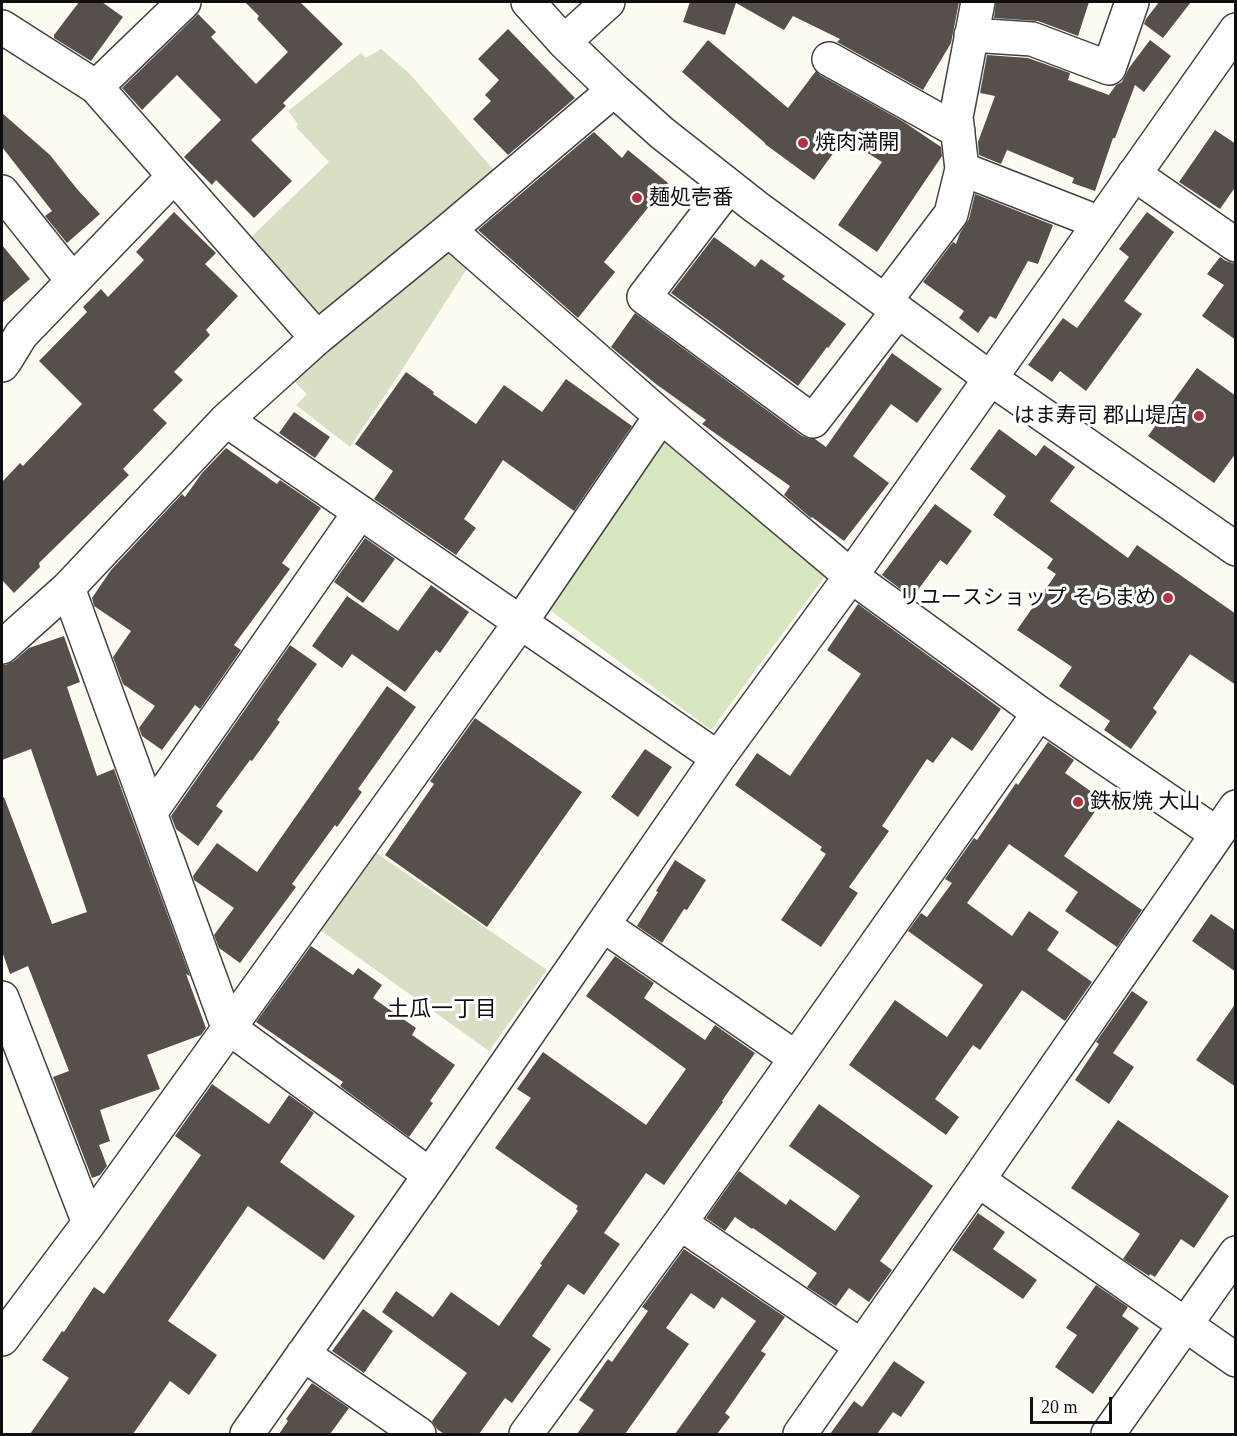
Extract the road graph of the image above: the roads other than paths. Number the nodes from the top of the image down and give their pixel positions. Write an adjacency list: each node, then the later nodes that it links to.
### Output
1 (184, 2): 11 (street)
2 (528, 2): 9 (street)
3 (608, 2): 9 (street)
4 (978, 2): 8 (street)
5 (1132, 2): 8 (street)
6 (2, 27): 11 (street)
7 (1236, 30): 15 (street)
8 (971, 35): 13 (street)
9 (564, 42): 12 (street)
10 (830, 59): 13 (street)
11 (96, 87): 16 (street)
12 (614, 90): 17 (street); 20 (street)
13 (958, 131): 14 (street)
14 (962, 169): 19 (street); 23 (street)
15 (1134, 174): 19 (street); 21 (street)
16 (174, 176): 22 (street); 24 (street)
17 (729, 186): 23 (street); 23 (street)
18 (2, 192): 22 (street)
19 (1100, 223): 26 (street)
20 (449, 230): 24 (street); 27 (street)
21 (1236, 246)
22 (73, 281): 25 (street)
23 (892, 306): 26 (street)
24 (316, 338): 28 (street)
25 (2, 365)
26 (990, 378): 30 (street); 31 (street)
27 (661, 416): 31 (street); 33 (street)
28 (226, 420): 29 (street); 32 (street)
29 (360, 512): 33 (street); 38 (street)
30 (1236, 549)
31 (851, 576): 35 (street); 36 (street)
32 (68, 588): 34 (street); 38 (street)
33 (520, 623): 36 (street); 42 (street)
34 (2, 647)
35 (1039, 713): 39 (street); 43 (street)
36 (718, 758): 40 (street)
37 (1236, 807): 39 (street)
38 (150, 813): 42 (street)
39 (1217, 834): 45 (street)
40 (603, 925): 43 (street); 44 (street)
41 (2, 998): 46 (street)
42 (228, 1027): 44 (street); 46 (street)
43 (796, 1058): 47 (street)
44 (430, 1174): 52 (street)
45 (978, 1180): 49 (street); 51 (street)
46 (89, 1223): 50 (street)
47 (680, 1223): 51 (street); 56 (street)
48 (1236, 1252): 49 (street)
49 (1185, 1325): 53 (street); 58 (street)
50 (2, 1339)
51 (861, 1346): 57 (street)
52 (303, 1354): 54 (street); 55 (street)
53 (1236, 1360)
54 (247, 1434)
55 (419, 1434)
56 (526, 1434)
57 (800, 1434)
58 (1108, 1434)

